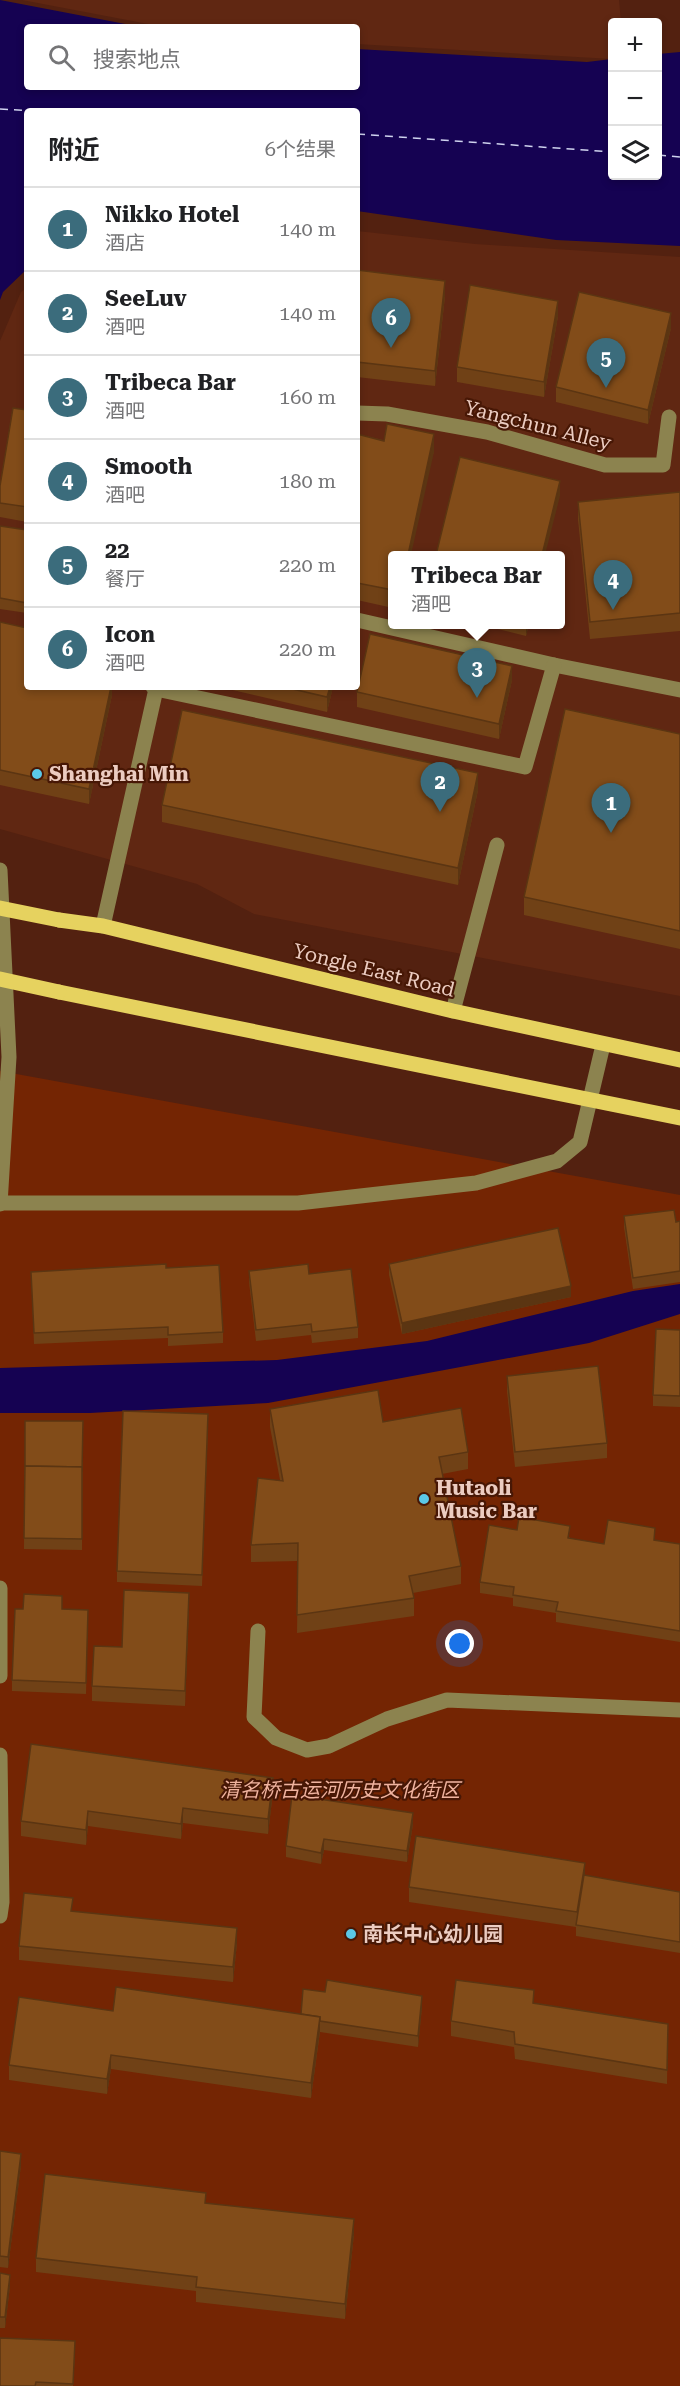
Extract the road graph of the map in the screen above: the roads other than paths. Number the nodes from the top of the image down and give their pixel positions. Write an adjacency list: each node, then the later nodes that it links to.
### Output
1 (360, 413): 2 (street, Yangchun Alley)
2 (669, 417)
3 (360, 621): 4 (street)
4 (388, 627)
5 (396, 629): 6 (street)
6 (554, 665): 8 (street); 9 (street)
7 (155, 690): 13 (street)
8 (164, 690)
9 (680, 690)
10 (497, 845): 15 (street)
11 (0, 870): 20 (street)
12 (0, 908): 13 (main road, Yongle East Road, bridge)
13 (103, 926): 15 (main road, Yongle East Road)
14 (0, 979): 18 (main road, bridge)
15 (453, 1011): 16 (main road, Yongle East Road)
16 (603, 1045): 17 (main road, Yongle East Road); 18 (street)
17 (680, 1060)
18 (590, 1101): 19 (main road); 20 (street)
19 (680, 1118)
20 (0, 1204)
21 (0, 1588): 23 (street)
22 (258, 1631): 24 (street)
23 (0, 1676)
24 (680, 1710)
25 (0, 1755): 26 (street)
26 (0, 1916)

